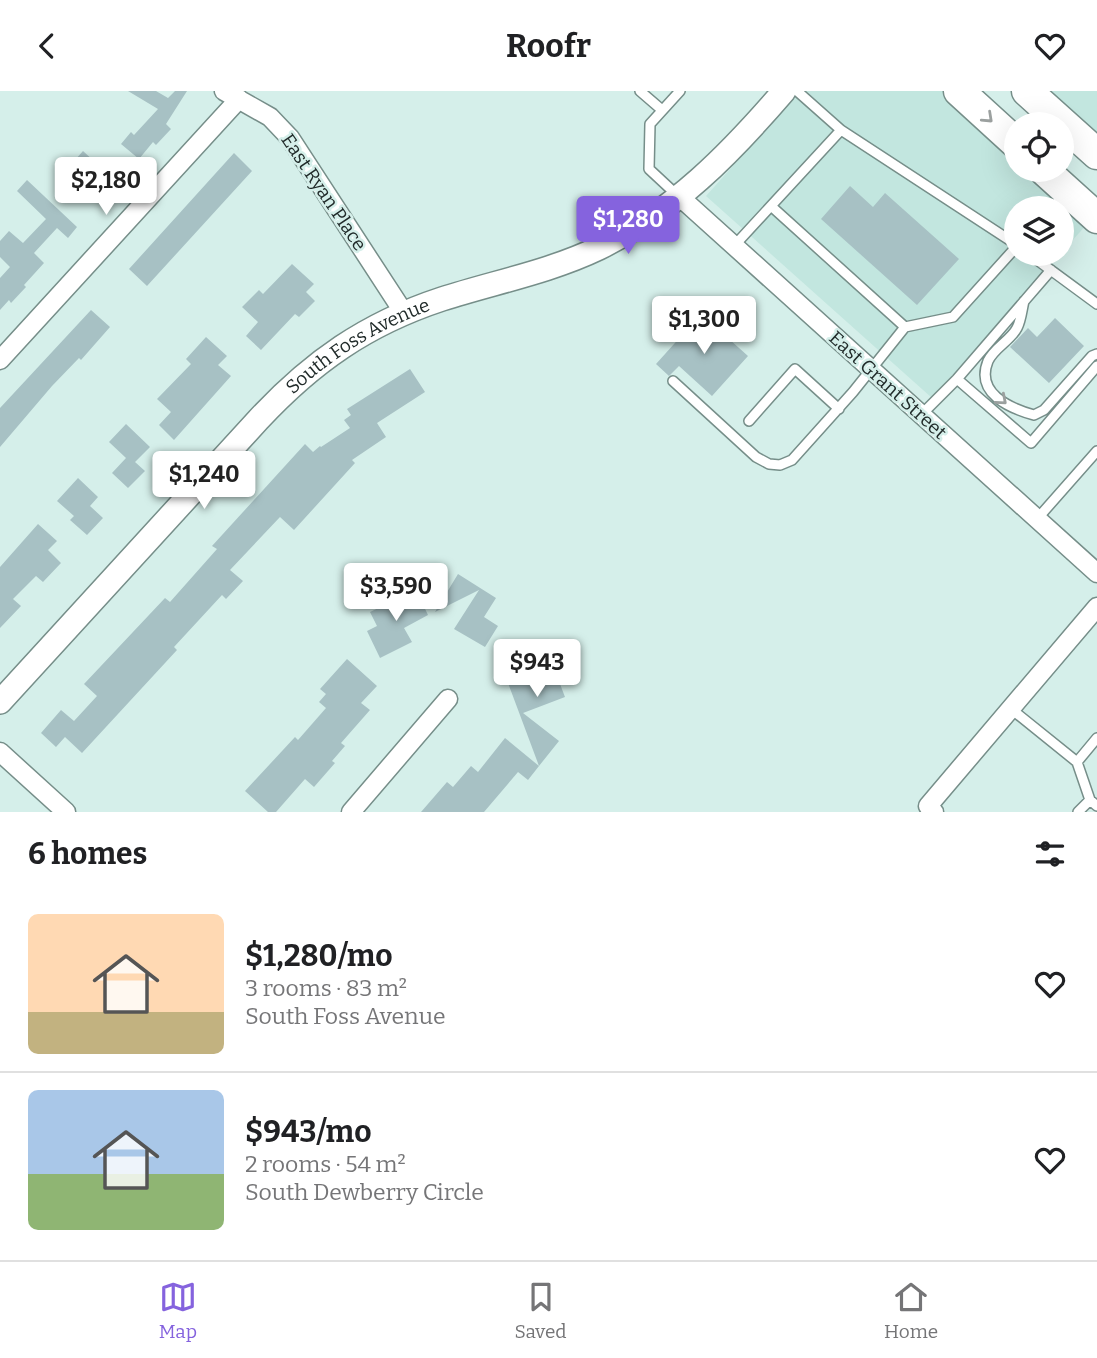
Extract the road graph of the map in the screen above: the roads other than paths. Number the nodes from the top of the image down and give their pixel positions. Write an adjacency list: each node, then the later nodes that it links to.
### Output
1 (640, 91): 8 (lane)
2 (680, 91): 8 (lane)
3 (784, 91): 12 (street, South Foss Avenue)
4 (797, 91): 9 (lane)
5 (959, 91): 10 (main road, one-way to 10)
6 (1027, 91): 11 (main road)
7 (232, 95): 23 (street, East Ryan Place); 26 (street)
8 (662, 110): 12 (lane)
9 (841, 130): 13 (lane); 16 (lane)
10 (1004, 132)
11 (1097, 153)
12 (680, 197): 17 (street, East Grant Street); 23 (street, South Foss Avenue)
13 (771, 207): 17 (lane); 24 (lane)
14 (1074, 207): 15 (main road)
15 (1097, 218)
16 (1004, 237)
17 (734, 246): 28 (street, East Grant Street)
18 (1004, 260): 24 (lane)
19 (1046, 266): 20 (lane)
20 (1051, 270): 21 (lane); 22 (lane)
21 (1024, 301): 25 (lane, one-way to 25); 29 (lane)
22 (1097, 304)
23 (404, 313): 39 (street, South Foss Avenue)
24 (905, 327): 28 (lane)
25 (1097, 354)
26 (0, 360)
27 (1097, 366): 29 (lane)
28 (871, 371): 31 (lane); 32 (street, East Grant Street)
29 (957, 379): 32 (lane)
30 (673, 381): 31 (lane)
31 (839, 409): 33 (lane)
32 (921, 415): 35 (street, East Grant Street)
33 (749, 421)
34 (1097, 451): 35 (lane)
35 (1037, 519): 36 (street, East Grant Street)
36 (1097, 573)
37 (1097, 607): 40 (street)
38 (449, 699): 46 (street)
39 (0, 702)
40 (1010, 708): 43 (lane); 47 (street)
41 (1097, 738): 43 (lane)
42 (0, 752): 45 (street)
43 (1077, 762): 44 (lane)
44 (1093, 803): 48 (lane)
45 (66, 812)
46 (351, 812)
47 (934, 812)
48 (1078, 812)

